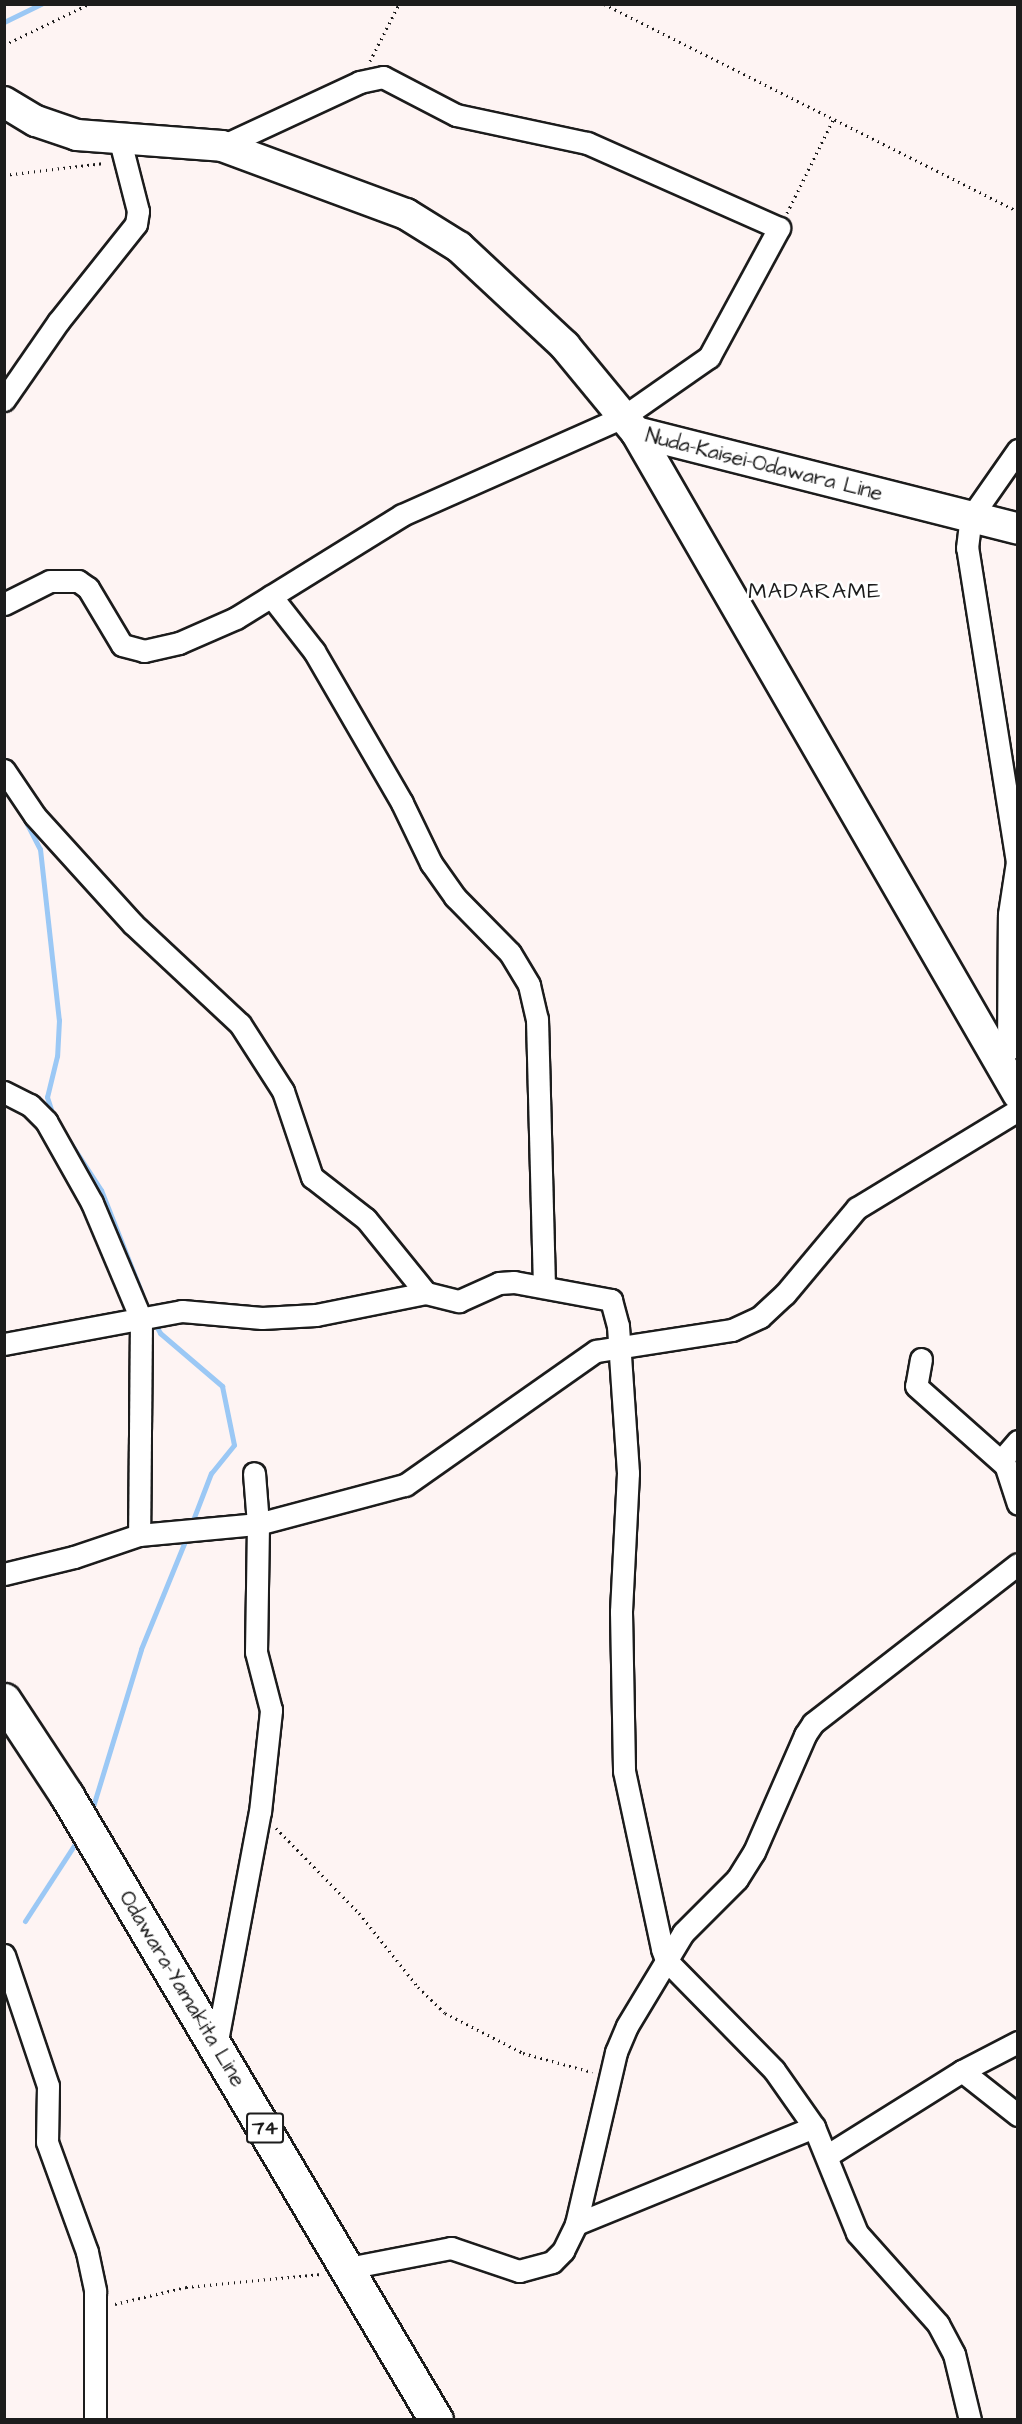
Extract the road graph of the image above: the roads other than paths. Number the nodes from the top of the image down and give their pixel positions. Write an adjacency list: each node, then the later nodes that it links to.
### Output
1 (4, 102): 3 (main road, Nuda-Kaisei-Odawara Line)
2 (222, 146): 3 (main road, Nuda-Kaisei-Odawara Line); 5 (main road, Nuda-Kaisei-Odawara Line); 5 (street)
3 (122, 148): 4 (street)
4 (4, 400)
5 (630, 425): 7 (main road, Nuda-Kaisei-Odawara Line); 9 (street); 12 (main road)
6 (1017, 450): 7 (street)
7 (971, 517): 8 (main road, Nuda-Kaisei-Odawara Line); 12 (street)
8 (1017, 529)
9 (271, 596): 10 (street); 16 (street)
10 (4, 604)
11 (4, 770): 17 (street)
12 (995, 1059): 14 (main road)
13 (4, 1092): 18 (street)
14 (1017, 1094)
15 (1017, 1110): 20 (street)
16 (544, 1287): 17 (street); 20 (street)
17 (426, 1293): 18 (street)
18 (141, 1319): 19 (street); 27 (street)
19 (4, 1344)
20 (620, 1349): 26 (street); 32 (street)
21 (921, 1359): 23 (street)
22 (1017, 1441): 23 (street)
23 (1004, 1464): 25 (street)
24 (254, 1473): 26 (street)
25 (1017, 1504)
26 (258, 1524): 27 (street); 34 (street)
27 (139, 1535): 29 (street)
28 (1017, 1564): 32 (street)
29 (4, 1574)
30 (4, 1700): 34 (main road, Odawara-Yamakita Line / 74)
31 (4, 1955): 41 (street)
32 (666, 1960): 37 (street); 39 (street)
33 (1017, 2042): 35 (street)
34 (216, 2046): 40 (main road, Odawara-Yamakita Line / 74)
35 (962, 2071): 36 (street); 38 (street)
36 (1017, 2115)
37 (814, 2127): 38 (street); 39 (street)
38 (828, 2155): 43 (street)
39 (576, 2224): 40 (street)
40 (348, 2268): 42 (main road, Odawara-Yamakita Line / 74)
41 (95, 2420)
42 (436, 2420)
43 (970, 2420)

